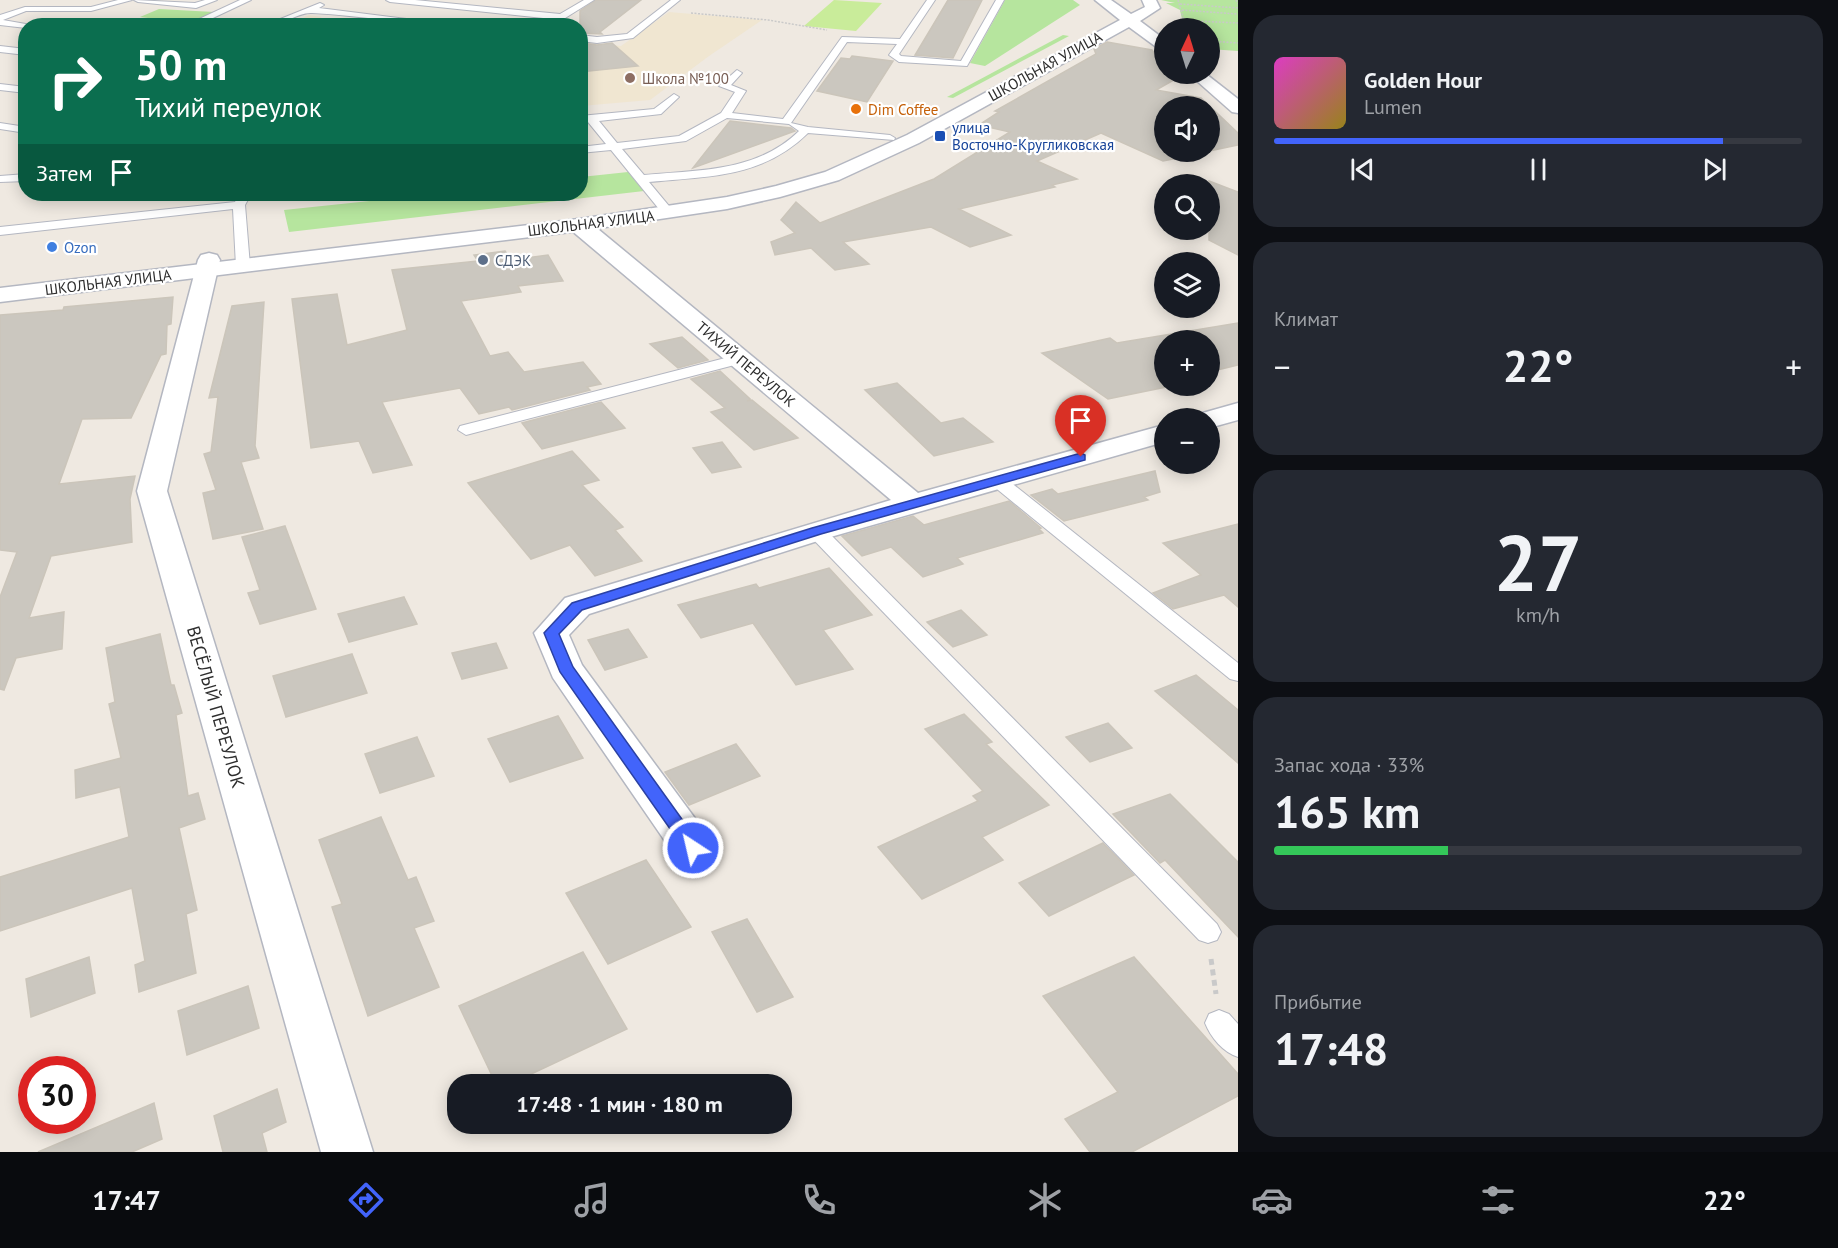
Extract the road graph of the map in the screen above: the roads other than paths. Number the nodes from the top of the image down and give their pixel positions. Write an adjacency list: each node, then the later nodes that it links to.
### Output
1 (128, 0): 18 (lane)
2 (138, 0): 3 (lane)
3 (213, 0)
4 (247, 0): 15 (lane)
5 (390, 0): 6 (lane)
6 (590, 0)
7 (676, 0): 23 (lane)
8 (931, 0): 24 (lane)
9 (1000, 0): 24 (lane)
10 (1102, 0): 14 (main road)
11 (1149, 0): 14 (main road)
12 (327, 2): 13 (lane)
13 (308, 6): 16 (lane); 17 (lane)
14 (1130, 16): 20 (main road); 21 (main road, ШКОЛЬНАЯ УЛИЦА); 43 (main road, ШКОЛЬНАЯ УЛИЦА)
15 (206, 18)
16 (284, 18)
17 (398, 18)
18 (0, 20): 19 (lane)
19 (18, 23)
20 (1154, 33)
21 (1100, 36): 22 (main road); 52 (main road, ШКОЛЬНАЯ УЛИЦА)
22 (1154, 38)
23 (588, 39)
24 (902, 42): 37 (lane)
25 (0, 49): 26 (lane)
26 (18, 51)
27 (737, 73): 34 (lane)
28 (1220, 83): 33 (main road)
29 (1211, 84): 33 (main road)
30 (0, 87): 31 (lane)
31 (18, 89)
32 (674, 97): 35 (lane)
33 (1237, 103)
34 (725, 115): 37 (lane); 44 (lane)
35 (588, 119)
36 (588, 121): 44 (lane)
37 (786, 122): 40 (lane)
38 (0, 126): 39 (lane)
39 (18, 129)
40 (806, 130): 43 (lane); 48 (lane)
41 (18, 131): 42 (lane)
42 (0, 136)
43 (890, 138): 51 (main road, ШКОЛЬНАЯ УЛИЦА)
44 (616, 147): 45 (lane); 48 (lane)
45 (588, 149)
46 (18, 178): 47 (lane)
47 (0, 179)
48 (643, 179): 51 (lane)
49 (227, 201): 53 (lane)
50 (242, 201): 54 (lane)
51 (663, 206): 54 (main road, ШКОЛЬНАЯ УЛИЦА)
52 (579, 225): 54 (main road, ШКОЛЬНАЯ УЛИЦА); 58 (main road, ТИХИЙ ПЕРЕУЛОК)
53 (0, 231)
54 (243, 261): 55 (main road, ШКОЛЬНАЯ УЛИЦА)
55 (208, 265): 56 (main road, ШКОЛЬНАЯ УЛИЦА); 57 (main road, ШКОЛЬНАЯ УЛИЦА); 69 (main road, ВЕСЁЛЫЙ ПЕРЕУЛОК)
56 (0, 285)
57 (0, 295)
58 (741, 358): 61 (lane); 64 (main road, ТИХИЙ ПЕРЕУЛОК)
59 (1238, 411): 60 (main road)
60 (1220, 417)
61 (465, 430)
62 (1154, 436): 63 (main road)
63 (998, 481): 64 (main road); 66 (lane)
64 (912, 503): 65 (main road)
65 (816, 531): 67 (main road); 68 (lane)
66 (1238, 675)
67 (693, 848)
68 (1208, 932)
69 (347, 1152)

